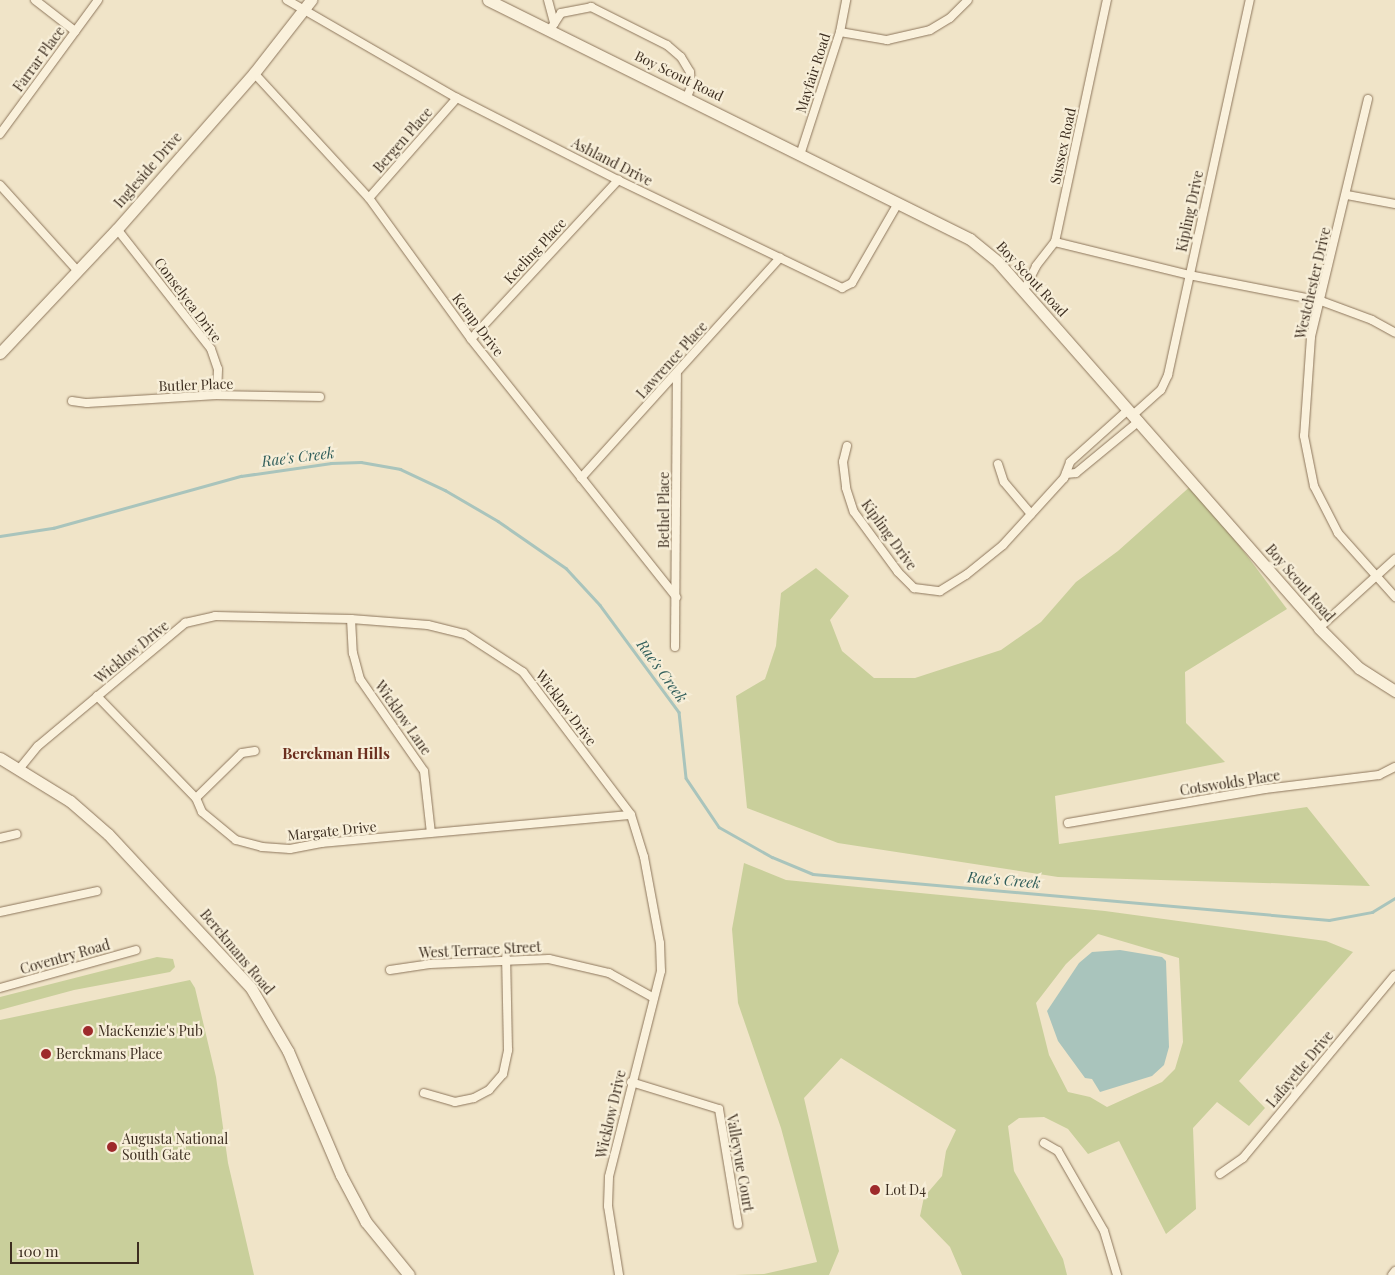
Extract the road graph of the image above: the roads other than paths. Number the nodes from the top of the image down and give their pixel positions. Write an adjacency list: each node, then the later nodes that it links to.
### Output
1 (34, 0): 12 (street)
2 (98, 0): 12 (street, Farrar Place)
3 (287, 0): 10 (street, Ashland Drive)
4 (488, 0): 11 (street, Boy Scout Road)
5 (548, 0): 11 (street)
6 (846, 0): 13 (street, Mayfair Road)
7 (968, 0): 13 (street)
8 (1107, 0): 27 (street, Sussex Road)
9 (1250, 0): 30 (street, Kipling Drive)
10 (307, 4): 14 (street, Ingleside Drive); 16 (street, Ashland Drive)
11 (552, 27): 15 (street, Boy Scout Road); 15 (street)
12 (75, 31): 18 (street, Farrar Place)
13 (840, 32): 19 (street, Mayfair Road)
14 (254, 73): 23 (street, Kemp Drive); 26 (street, Ingleside Drive)
15 (687, 97): 19 (street, Boy Scout Road)
16 (457, 98): 20 (street, Ashland Drive); 23 (street, Bergen Place)
17 (1368, 99): 22 (street, Westchester Drive)
18 (0, 134)
19 (801, 152): 25 (street, Boy Scout Road)
20 (618, 180): 28 (street, Ashland Drive); 34 (street, Keeling Place)
21 (0, 186): 29 (street)
22 (1347, 195): 24 (street); 32 (street, Westchester Drive)
23 (369, 198): 34 (street, Kemp Drive)
24 (1395, 204)
25 (897, 205): 28 (street, Ashland Drive); 31 (street, Boy Scout Road)
26 (117, 229): 29 (street, Ingleside Drive); 37 (street, Conselyea Drive)
27 (1055, 242): 30 (street); 31 (street, Sussex Road)
28 (780, 258): 36 (street, Lawrence Place)
29 (76, 269): 35 (street, Ingleside Drive)
30 (1189, 275): 32 (street); 40 (street, Kipling Drive)
31 (1024, 290): 40 (street, Boy Scout Road)
32 (1322, 301): 33 (street); 47 (street, Westchester Drive)
33 (1395, 333)
34 (471, 339): 44 (street, Kemp Drive)
35 (0, 353)
36 (677, 373): 44 (street, Lawrence Place); 48 (street, Bethel Place)
37 (217, 395): 38 (street, Butler Place); 39 (street, Butler Place)
38 (320, 397)
39 (72, 401)
40 (1134, 414): 43 (street, Kipling Drive); 43 (street, Kipling Drive); 51 (street, Boy Scout Road)
41 (847, 446): 45 (street, Kipling Drive)
42 (998, 464): 45 (street)
43 (1066, 474): 45 (street, Kipling Drive)
44 (581, 478): 48 (street, Kemp Drive)
45 (1031, 514)
46 (1395, 559): 47 (street)
47 (1375, 576): 49 (street, Westchester Drive); 51 (street)
48 (676, 597): 52 (street, Bethel Place)
49 (1395, 597)
50 (351, 619): 54 (street, Wicklow Drive); 60 (street, Wicklow Drive); 62 (street, Wicklow Lane)
51 (1320, 628): 53 (street, Boy Scout Road)
52 (675, 647)
53 (1395, 691)
54 (97, 696): 58 (street, Wicklow Drive); 59 (street, Margate Drive)
55 (255, 751): 59 (street)
56 (0, 758): 58 (street, Berckmans Road)
57 (1395, 767): 61 (street, Cotswolds Place)
58 (20, 768): 79 (street, Berckmans Road)
59 (196, 798): 62 (street, Margate Drive)
60 (631, 814): 62 (street, Margate Drive); 72 (street, Wicklow Drive)
61 (1068, 823)
62 (431, 833)
63 (17, 834): 64 (street)
64 (0, 838)
65 (97, 891): 66 (street)
66 (0, 912)
67 (136, 950): 71 (street, Coventry Road)
68 (506, 958): 69 (street, West Terrace Street); 72 (street, West Terrace Street); 74 (street)
69 (390, 970)
70 (1395, 975): 76 (street, Lafayette Drive)
71 (0, 988)
72 (654, 998): 73 (street, Wicklow Drive)
73 (631, 1082): 77 (street, Valleyvue Court); 80 (street, Wicklow Drive)
74 (424, 1093)
75 (1044, 1143): 81 (street)
76 (1220, 1174)
77 (738, 1224)
78 (1395, 1271): 82 (street)
79 (408, 1275)
80 (619, 1275)
81 (1117, 1275)
82 (1392, 1275)

